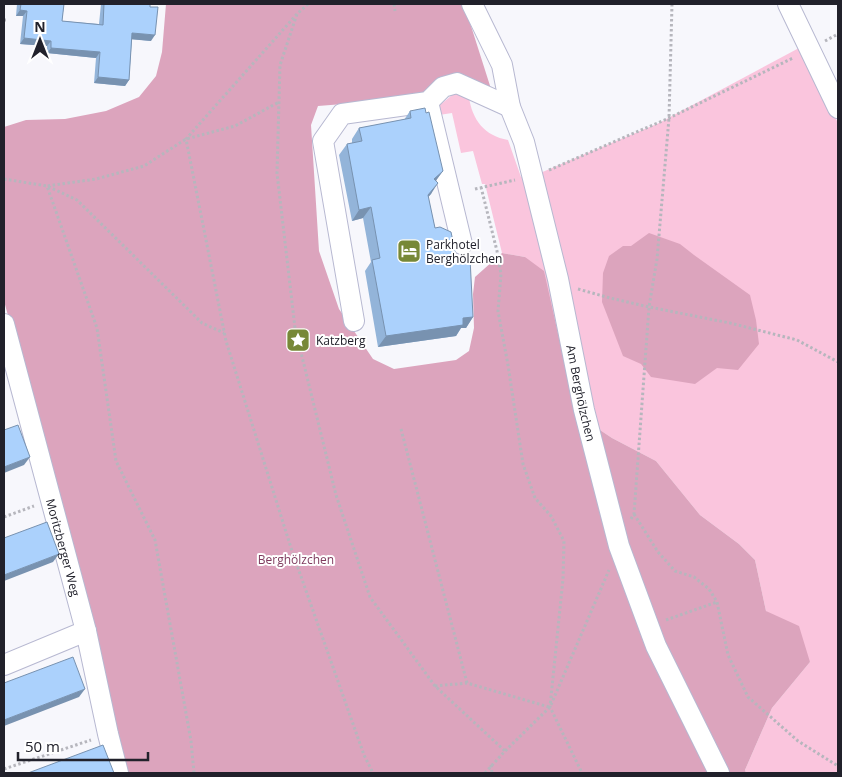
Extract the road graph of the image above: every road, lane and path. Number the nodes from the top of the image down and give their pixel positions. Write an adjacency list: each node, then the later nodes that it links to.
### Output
1 (308, 4): 7 (path)
2 (394, 4): 6 (path)
3 (472, 4): 12 (street, Am Berghölzchen)
4 (672, 4): 14 (path)
5 (788, 4): 9 (street)
6 (395, 11)
7 (297, 14): 10 (path); 15 (path)
8 (838, 34): 9 (path)
9 (817, 45): 13 (street); 14 (path)
10 (279, 102): 15 (path); 41 (path)
11 (428, 102): 12 (street); 22 (street); 25 (street)
12 (510, 107): 17 (street, Am Berghölzchen)
13 (838, 108)
14 (669, 118): 16 (path); 24 (path)
15 (186, 139): 19 (path); 27 (path)
16 (559, 166)
17 (533, 176): 20 (path); 23 (street, Am Berghölzchen)
18 (4, 179): 19 (path)
19 (47, 186): 27 (path); 49 (path)
20 (481, 188): 21 (path); 42 (path)
21 (474, 189)
22 (462, 244)
23 (558, 279): 24 (path); 34 (street, Am Berghölzchen)
24 (648, 307): 28 (path); 32 (path)
25 (354, 321)
26 (4, 324): 29 (street, Moritzberger Weg)
27 (224, 333): 50 (path)
28 (838, 362)
29 (11, 382): 31 (street, Moritzberger Weg)
30 (401, 429): 40 (path)
31 (51, 500): 33 (path); 38 (street, Moritzberger Weg)
32 (634, 514): 34 (path); 36 (path)
33 (4, 517)
34 (619, 546): 37 (street, Am Berghölzchen)
35 (608, 573): 42 (path)
36 (717, 602): 37 (path); 46 (path)
37 (649, 626): 54 (street, Am Berghölzchen)
38 (86, 632): 39 (street); 43 (street, Moritzberger Weg)
39 (4, 665)
40 (467, 684): 41 (path); 42 (path)
41 (434, 686): 44 (path)
42 (550, 707): 44 (path); 53 (path)
43 (108, 734): 47 (path); 48 (street, Moritzberger Weg)
44 (505, 751): 45 (path)
45 (491, 765): 51 (path); 52 (path)
46 (838, 766)
47 (4, 769)
48 (118, 773)
49 (194, 773)
50 (373, 773)
51 (485, 773)
52 (492, 773)
53 (582, 773)
54 (719, 773)

